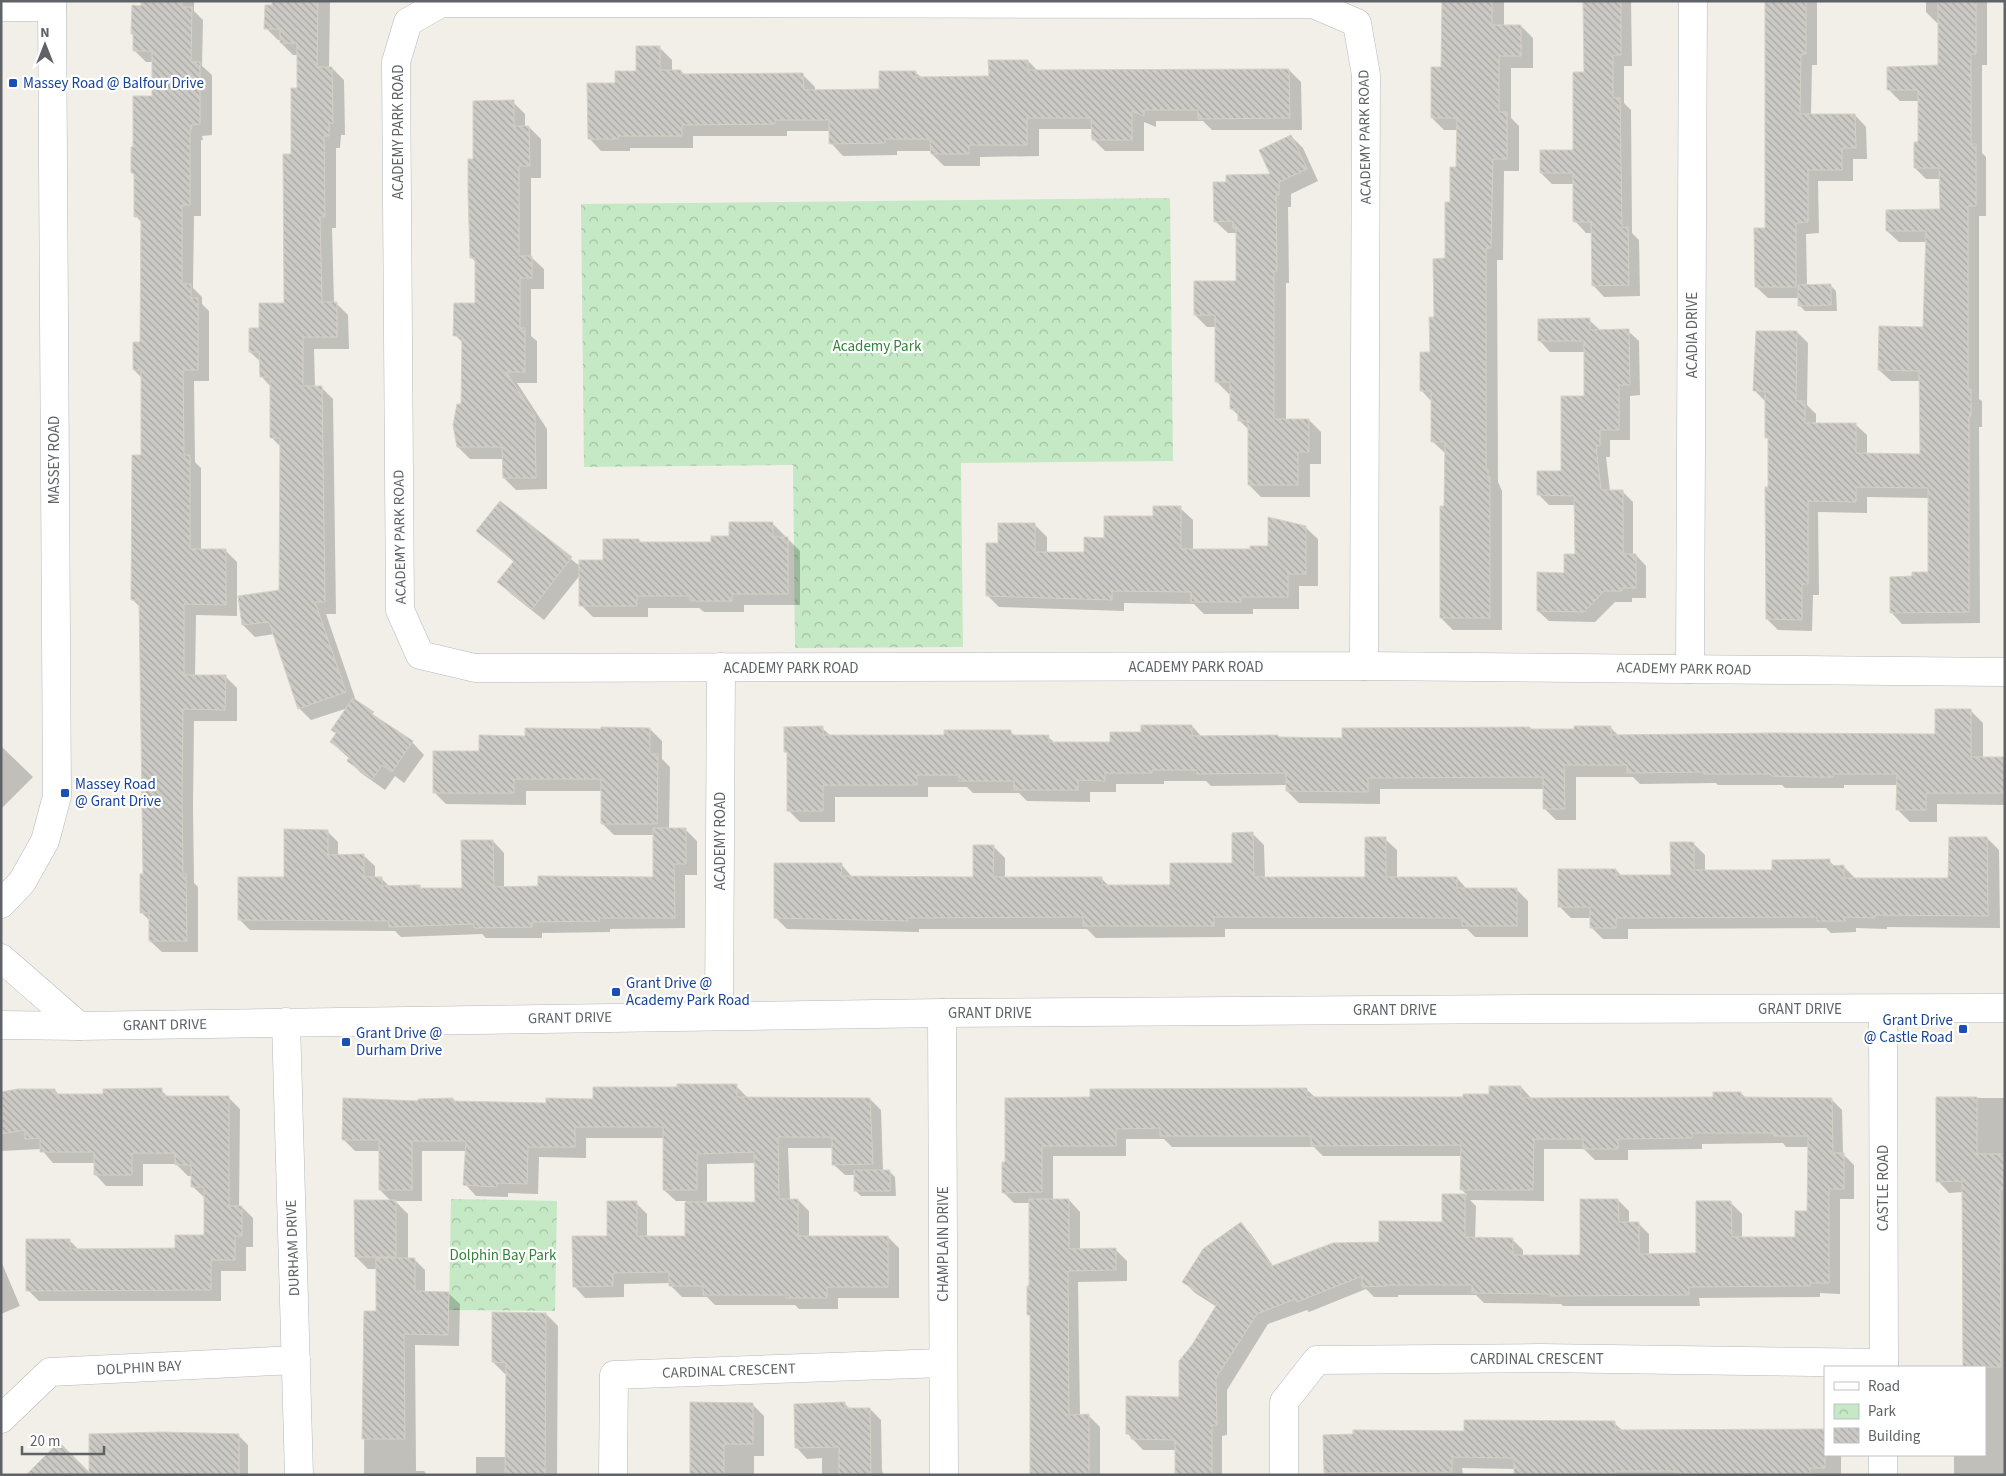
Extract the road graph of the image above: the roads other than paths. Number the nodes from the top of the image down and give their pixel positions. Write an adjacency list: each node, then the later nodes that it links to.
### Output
1 (1693, 1): 6 (street, ACADIA DRIVE)
2 (52, 4): 3 (street); 8 (street, MASSEY ROAD)
3 (1, 7)
4 (1364, 666): 5 (street, ACADEMY PARK ROAD); 5 (street, ACADEMY PARK ROAD); 6 (street, ACADEMY PARK ROAD)
5 (721, 667): 13 (street, ACADEMY ROAD)
6 (1690, 669): 7 (street, ACADEMY PARK ROAD)
7 (2005, 672)
8 (1, 904)
9 (1, 958): 16 (street)
10 (2005, 1008): 11 (street, GRANT DRIVE)
11 (1883, 1009): 12 (street, GRANT DRIVE); 19 (street, CASTLE ROAD)
12 (942, 1013): 13 (street, GRANT DRIVE); 18 (street, CHAMPLAIN DRIVE)
13 (719, 1015): 14 (street, GRANT DRIVE)
14 (286, 1022): 16 (street, GRANT DRIVE); 17 (street, DURHAM DRIVE)
15 (1, 1025): 16 (street, GRANT DRIVE)
16 (78, 1026)
17 (296, 1360): 20 (street, DOLPHIN BAY); 22 (street, DURHAM DRIVE)
18 (944, 1363): 23 (street, CARDINAL CRESCENT); 24 (street, CHAMPLAIN DRIVE)
19 (1884, 1365): 25 (street, CARDINAL CRESCENT)
20 (1, 1419)
21 (1883, 1456): 26 (street)
22 (299, 1475)
23 (613, 1475)
24 (944, 1475)
25 (1284, 1475)
26 (1883, 1475)

